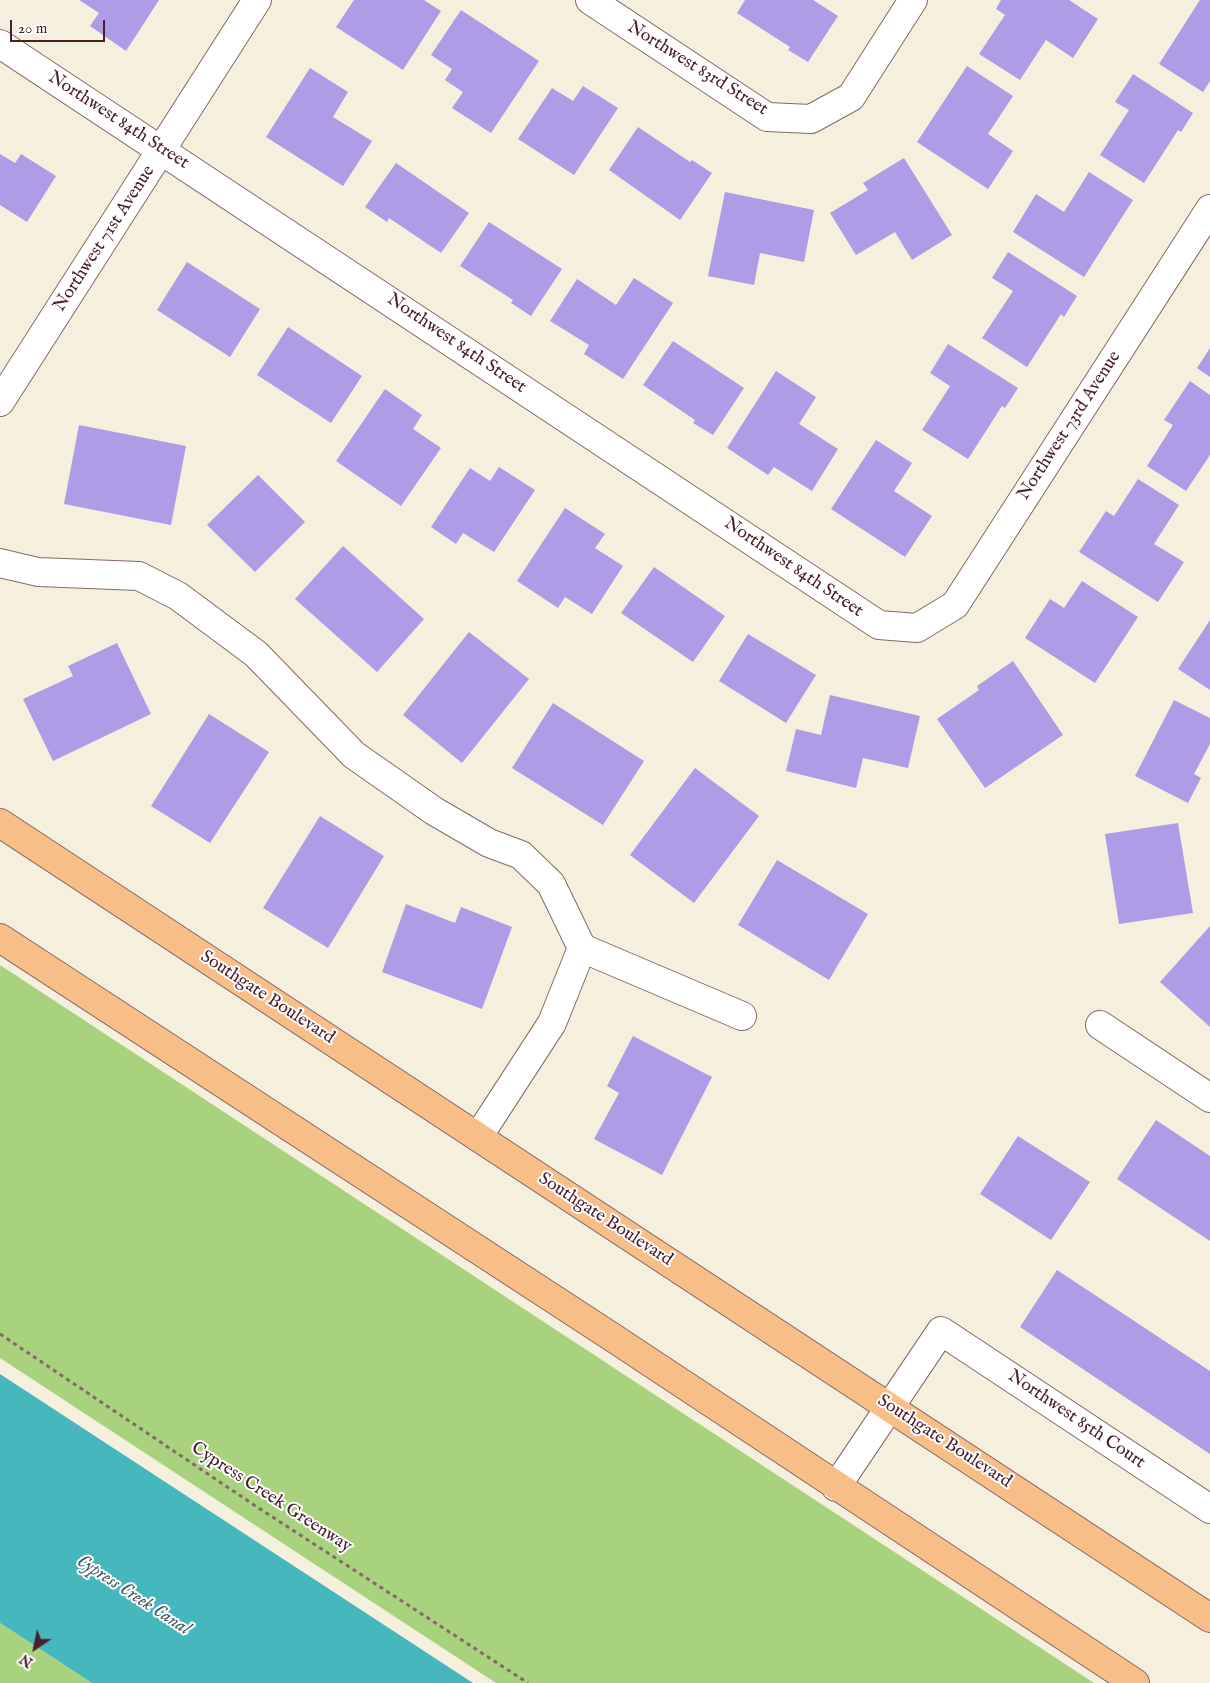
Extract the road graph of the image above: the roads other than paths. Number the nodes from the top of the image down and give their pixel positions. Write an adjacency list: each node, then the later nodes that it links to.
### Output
1 (257, 0): 5 (street, Northwest 71st Avenue)
2 (590, 0): 3 (street, Northwest 83rd Street)
3 (913, 0)
4 (0, 44): 5 (street, Northwest 84th Street)
5 (162, 150): 7 (street, Northwest 71st Avenue); 9 (street, Northwest 84th Street)
6 (1210, 209): 9 (street, Northwest 73rd Avenue)
7 (0, 402)
8 (0, 563): 12 (street)
9 (917, 628)
10 (0, 823): 16 (main road, Southgate Boulevard)
11 (0, 938): 18 (main road)
12 (582, 948): 13 (street); 16 (street)
13 (742, 1016)
14 (1100, 1025): 15 (street)
15 (1210, 1098)
16 (478, 1137): 17 (main road, Southgate Boulevard)
17 (890, 1407): 18 (street); 19 (street, Northwest 85th Court); 20 (main road, Southgate Boulevard)
18 (836, 1487): 21 (main road)
19 (1210, 1510)
20 (1210, 1618)
21 (1134, 1683)

